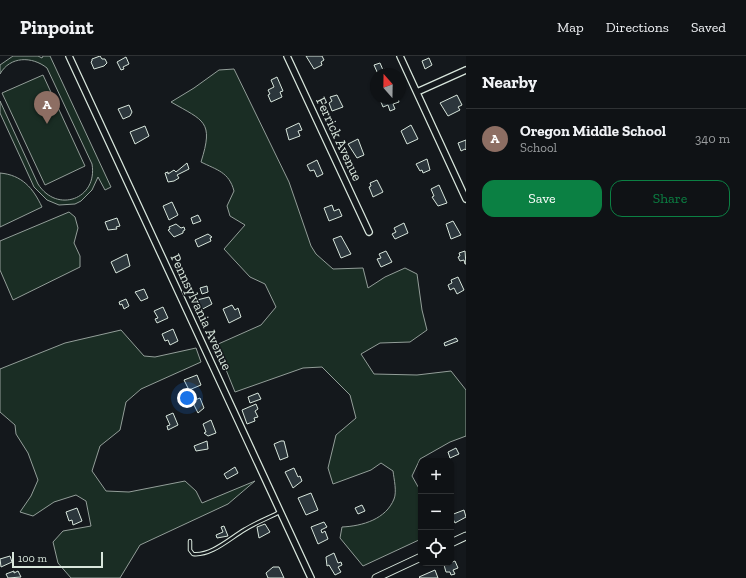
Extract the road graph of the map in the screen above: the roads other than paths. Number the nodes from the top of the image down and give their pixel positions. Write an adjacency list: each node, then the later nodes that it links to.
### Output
1 (70, 56): 8 (street, Pennsylvania Avenue)
2 (287, 56): 7 (street, Ferrick Avenue)
3 (400, 56): 5 (street)
4 (466, 70): 5 (street)
5 (416, 92): 6 (street)
6 (466, 199)
7 (369, 232)
8 (280, 512): 10 (lane); 13 (street, Pennsylvania Avenue)
9 (466, 536): 11 (street)
10 (190, 541)
11 (454, 542)
12 (418, 558): 14 (street)
13 (311, 578)
14 (376, 578)

